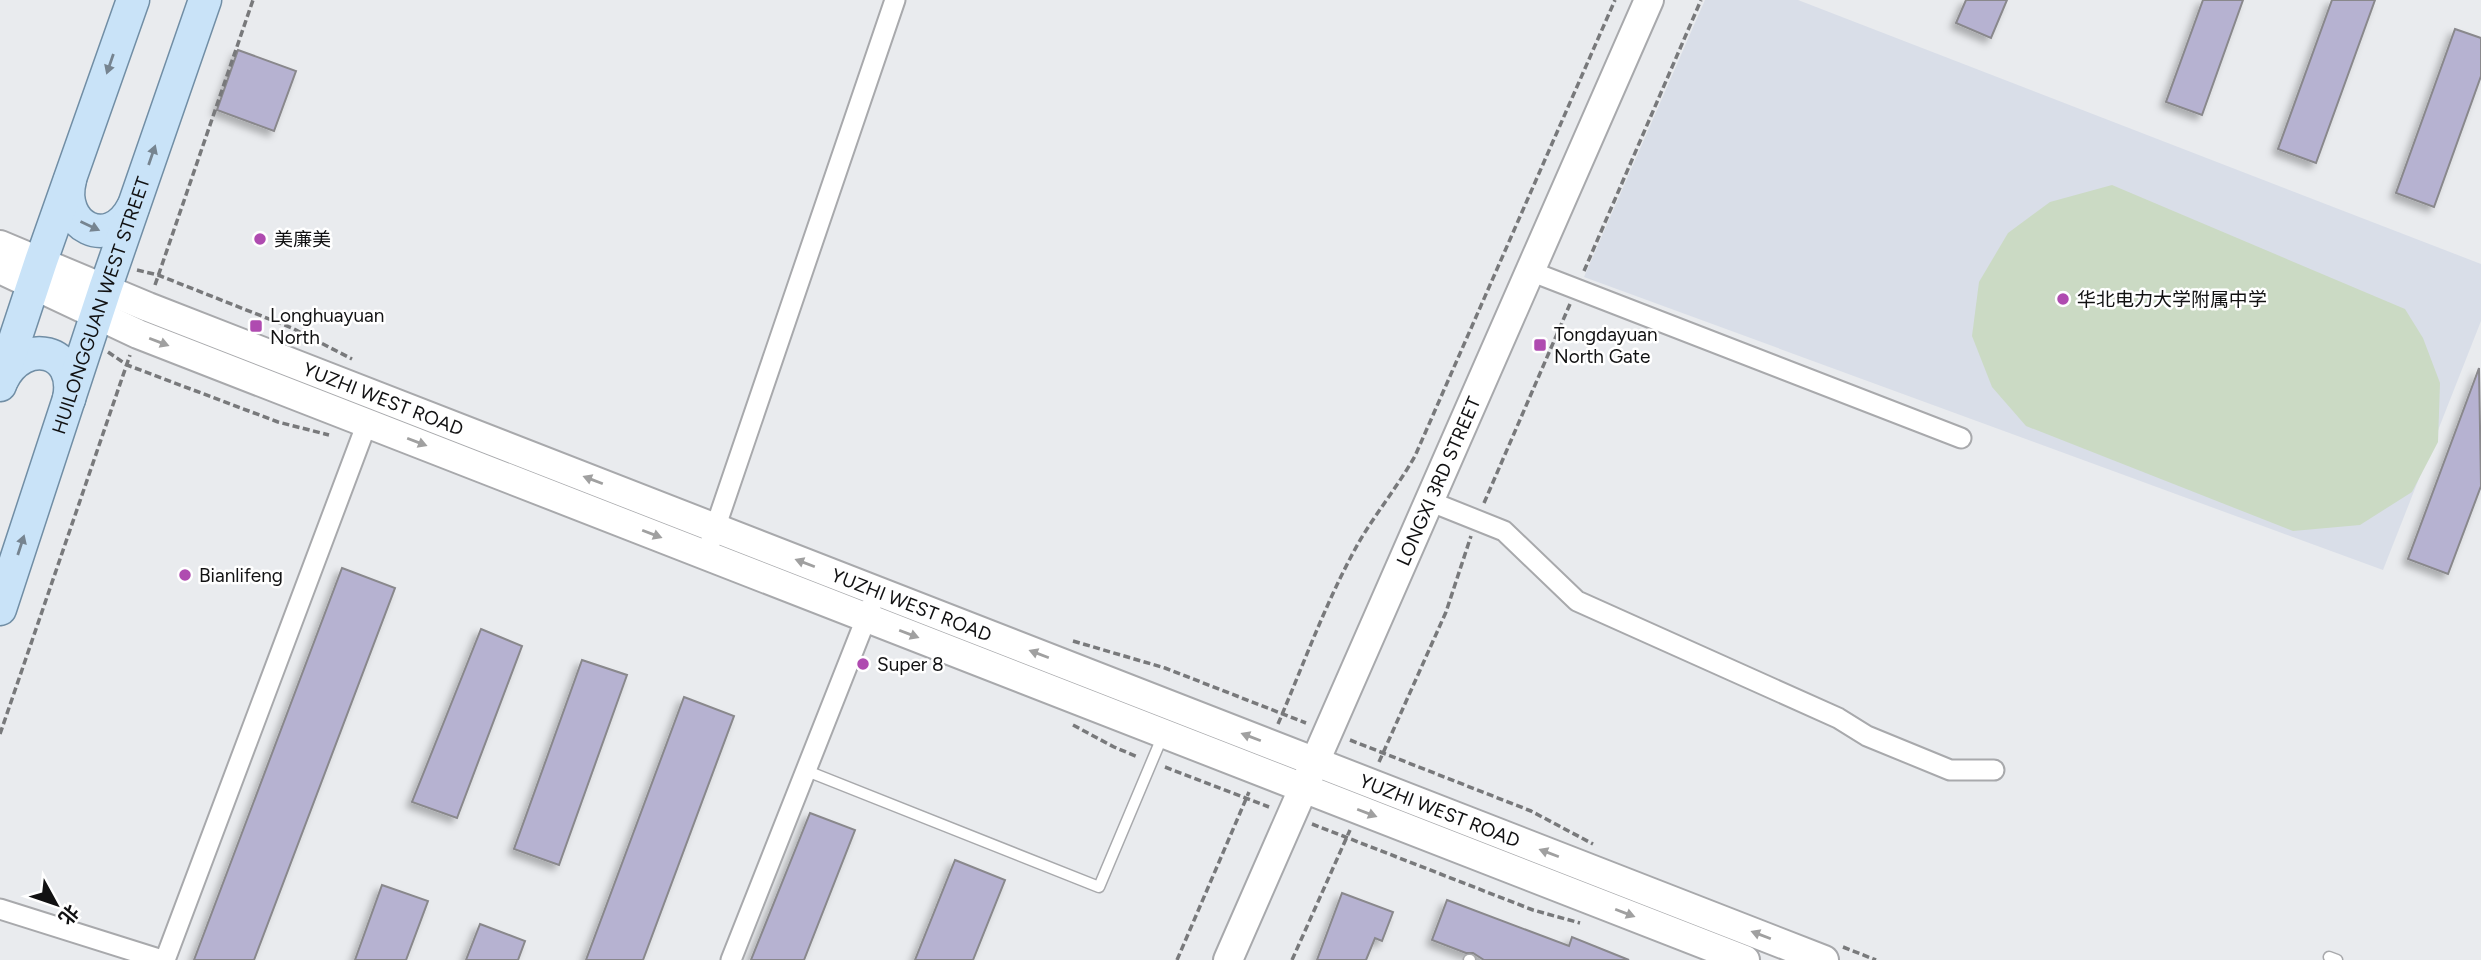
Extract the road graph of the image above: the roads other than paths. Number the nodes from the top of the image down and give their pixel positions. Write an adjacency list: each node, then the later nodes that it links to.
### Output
1 (133, 0): 5 (main road, one-way to 5)
2 (205, 0): 6 (main road, HUILONGGUAN WEST STREET, one-way to 2)
3 (895, 0): 17 (street)
4 (1649, 0): 9 (street, LONGXI 3RD STREET)
5 (72, 172): 6 (main road, one-way to 6); 10 (main road)
6 (136, 198): 11 (main road, HUILONGGUAN WEST STREET)
7 (0, 245): 10 (street, YUZHI WEST ROAD)
8 (0, 269): 10 (street, YUZHI WEST ROAD)
9 (1530, 271): 15 (street); 16 (street, LONGXI 3RD STREET)
10 (37, 272): 11 (street, YUZHI WEST ROAD); 12 (main road)
11 (101, 301): 13 (main road, HUILONGGUAN WEST STREET); 14 (street, YUZHI WEST ROAD, one-way to 14); 17 (street, YUZHI WEST ROAD, one-way to 11)
12 (0, 384): 13 (main road)
13 (68, 404): 20 (main road, HUILONGGUAN WEST STREET, one-way to 13)
14 (367, 423): 18 (street, YUZHI WEST ROAD, one-way to 18); 28 (street)
15 (1961, 438)
16 (1429, 501): 23 (street, LONGXI 3RD STREET); 24 (street)
17 (715, 528): 18 (street); 19 (street, YUZHI WEST ROAD, one-way to 17)
18 (706, 555): 21 (street, YUZHI WEST ROAD)
19 (878, 591): 21 (street); 23 (street, YUZHI WEST ROAD, one-way to 19)
20 (0, 610)
21 (867, 618): 22 (street, YUZHI WEST ROAD, one-way to 22); 25 (street)
22 (1164, 733): 25 (lane); 26 (street, YUZHI WEST ROAD)
23 (1315, 761): 26 (street, LONGXI 3RD STREET); 32 (street, YUZHI WEST ROAD, one-way to 23)
24 (1994, 770)
25 (807, 771): 29 (street)
26 (1304, 788): 30 (street, LONGXI 3RD STREET); 31 (street, YUZHI WEST ROAD, one-way to 31)
27 (0, 909): 28 (street)
28 (164, 960)
29 (731, 960)
30 (1228, 960)
31 (1745, 960)
32 (1824, 960)

